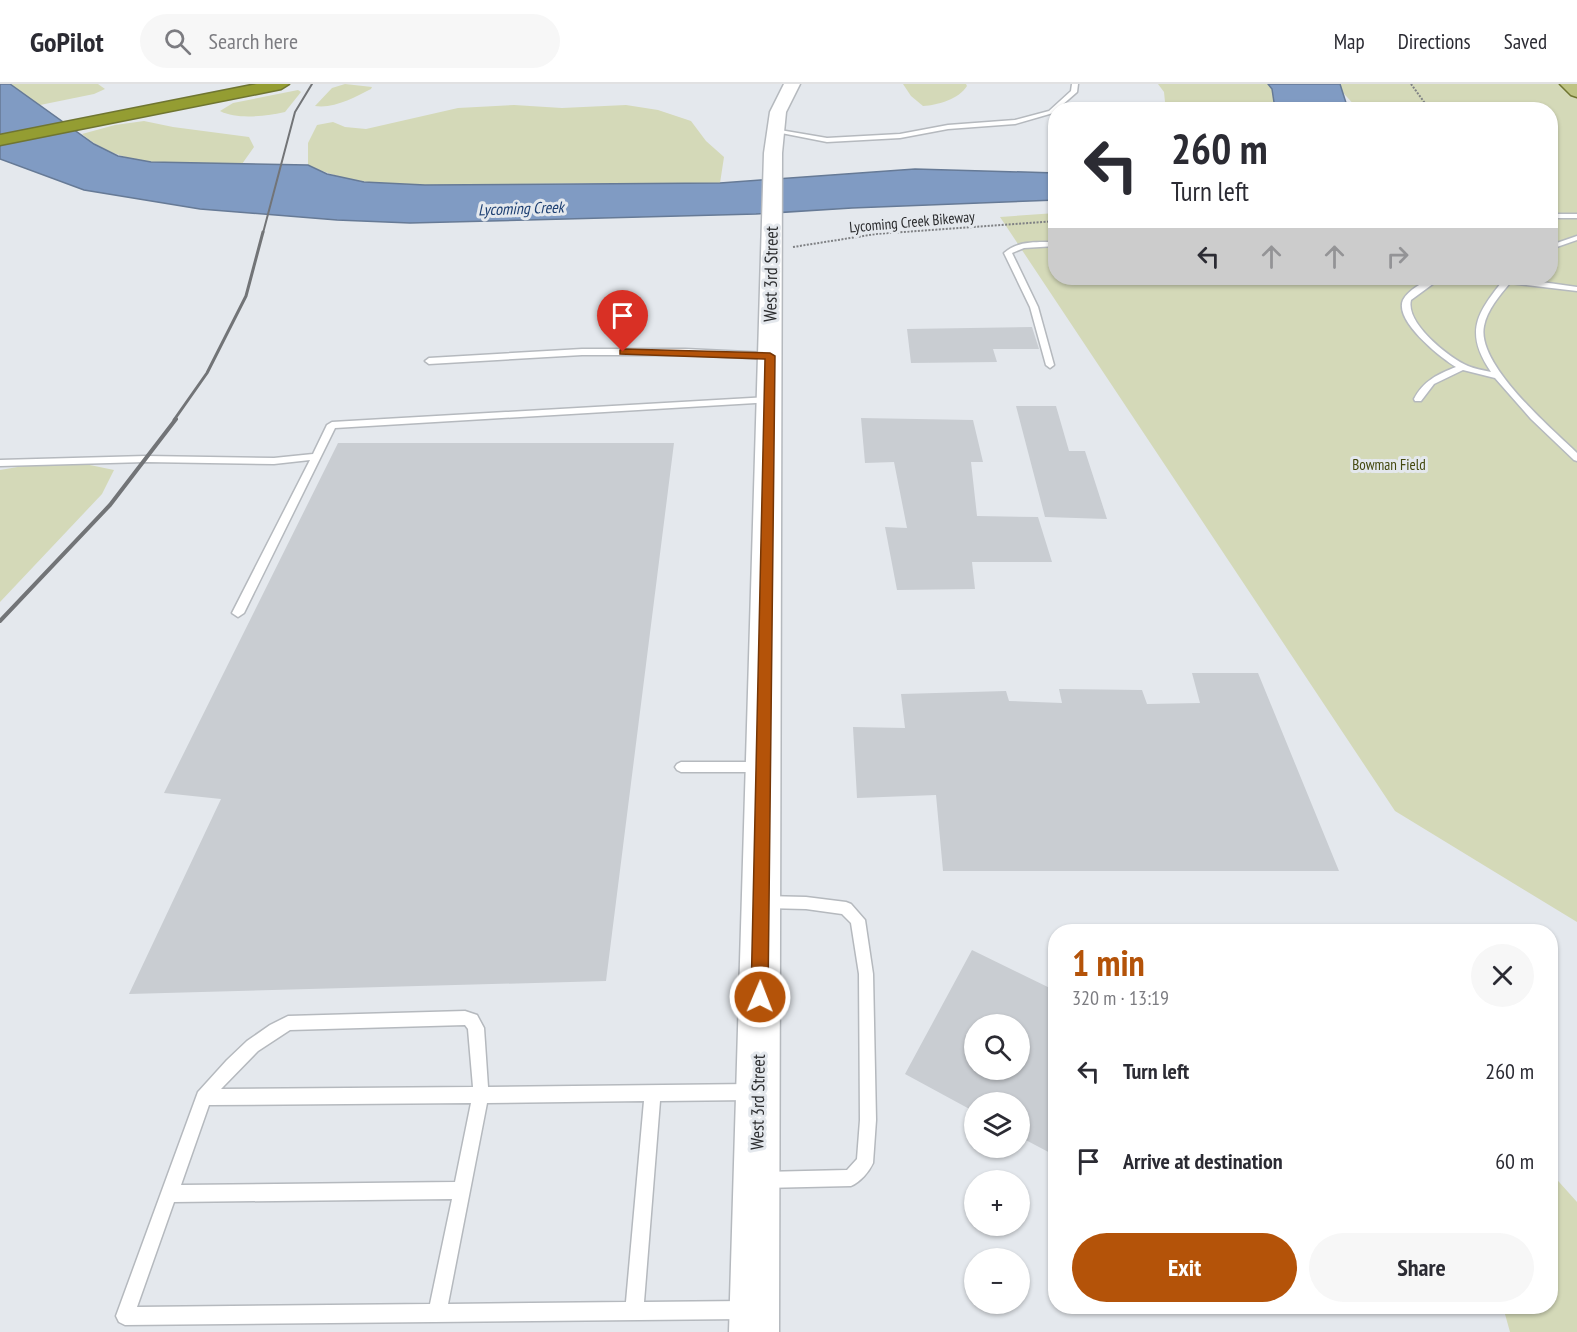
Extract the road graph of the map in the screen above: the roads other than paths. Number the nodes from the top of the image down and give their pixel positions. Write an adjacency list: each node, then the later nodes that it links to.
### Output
1 (219, 84): 7 (highway)
2 (281, 84): 7 (highway)
3 (792, 84): 11 (main road, West 3rd Street)
4 (1075, 84): 8 (lane)
5 (1568, 84): 6 (main road)
6 (1577, 92)
7 (192, 96): 10 (highway); 12 (highway)
8 (1062, 102)
9 (1048, 113): 11 (lane)
10 (0, 127)
11 (774, 131): 22 (main road, West 3rd Street)
12 (0, 140)
13 (1558, 216): 14 (lane)
14 (1577, 216)
15 (1577, 238): 17 (lane)
16 (1048, 244): 24 (lane)
17 (1558, 245)
18 (1427, 285): 25 (lane)
19 (1505, 285): 26 (lane)
20 (1550, 285): 21 (lane)
21 (1577, 289)
22 (770, 356): 23 (lane); 28 (main road, West 3rd Street)
23 (429, 361)
24 (1050, 365)
25 (1463, 368): 26 (lane); 27 (lane)
26 (1498, 376): 30 (lane)
27 (1418, 399)
28 (769, 400): 29 (lane); 33 (main road, West 3rd Street)
29 (316, 456): 31 (lane); 32 (lane)
30 (1577, 458)
31 (0, 463)
32 (238, 613)
33 (764, 766): 34 (lane); 35 (main road, West 3rd Street)
34 (681, 767)
35 (761, 902): 36 (main road, West 3rd Street); 40 (lane)
36 (758, 1092): 37 (lane); 40 (main road, West 3rd Street)
37 (653, 1093): 38 (lane); 43 (lane)
38 (481, 1095): 39 (lane); 39 (lane); 41 (lane)
39 (204, 1097): 42 (lane)
40 (757, 1180): 45 (main road, West 3rd Street)
41 (462, 1190): 42 (lane); 44 (lane)
42 (170, 1194): 44 (lane)
43 (634, 1311): 44 (lane); 45 (lane)
44 (437, 1313)
45 (754, 1321)

